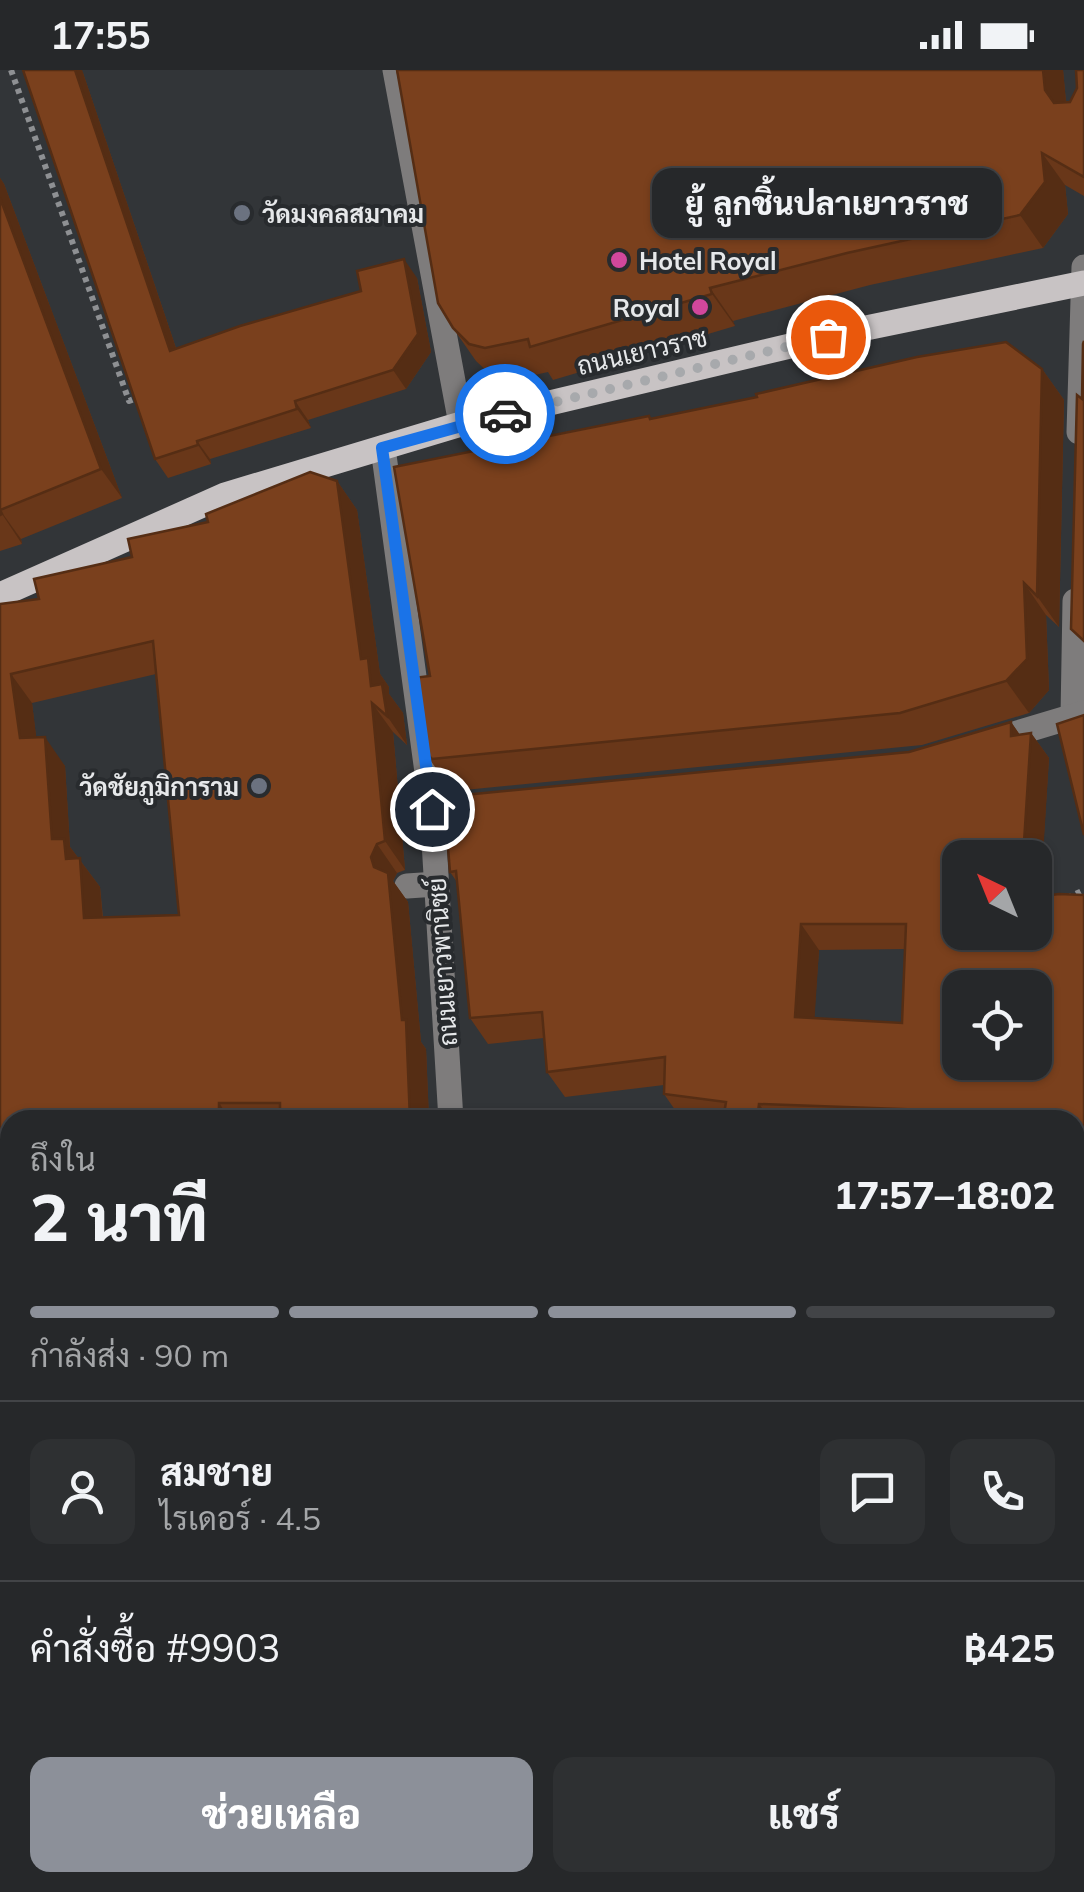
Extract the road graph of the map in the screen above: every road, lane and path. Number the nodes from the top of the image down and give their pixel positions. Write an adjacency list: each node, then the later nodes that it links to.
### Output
1 (11, 70): 4 (path)
2 (394, 70): 5 (street)
3 (1083, 278): 5 (main road, ถนนเยาวราช); 7 (street)
4 (146, 394)
5 (461, 424): 6 (main road, ถนนเยาวราช)
6 (382, 448): 9 (main road, ถนนเยาวราช); 12 (street, ถนนเยาวพานิชย์)
7 (1078, 460)
8 (1076, 578): 10 (street)
9 (0, 595)
10 (1078, 714): 11 (street)
11 (962, 750)
12 (437, 884): 13 (street); 16 (street, ถนนเยาวพานิชย์)
13 (407, 886)
14 (1084, 890): 15 (path)
15 (1058, 904)
16 (450, 1110)

